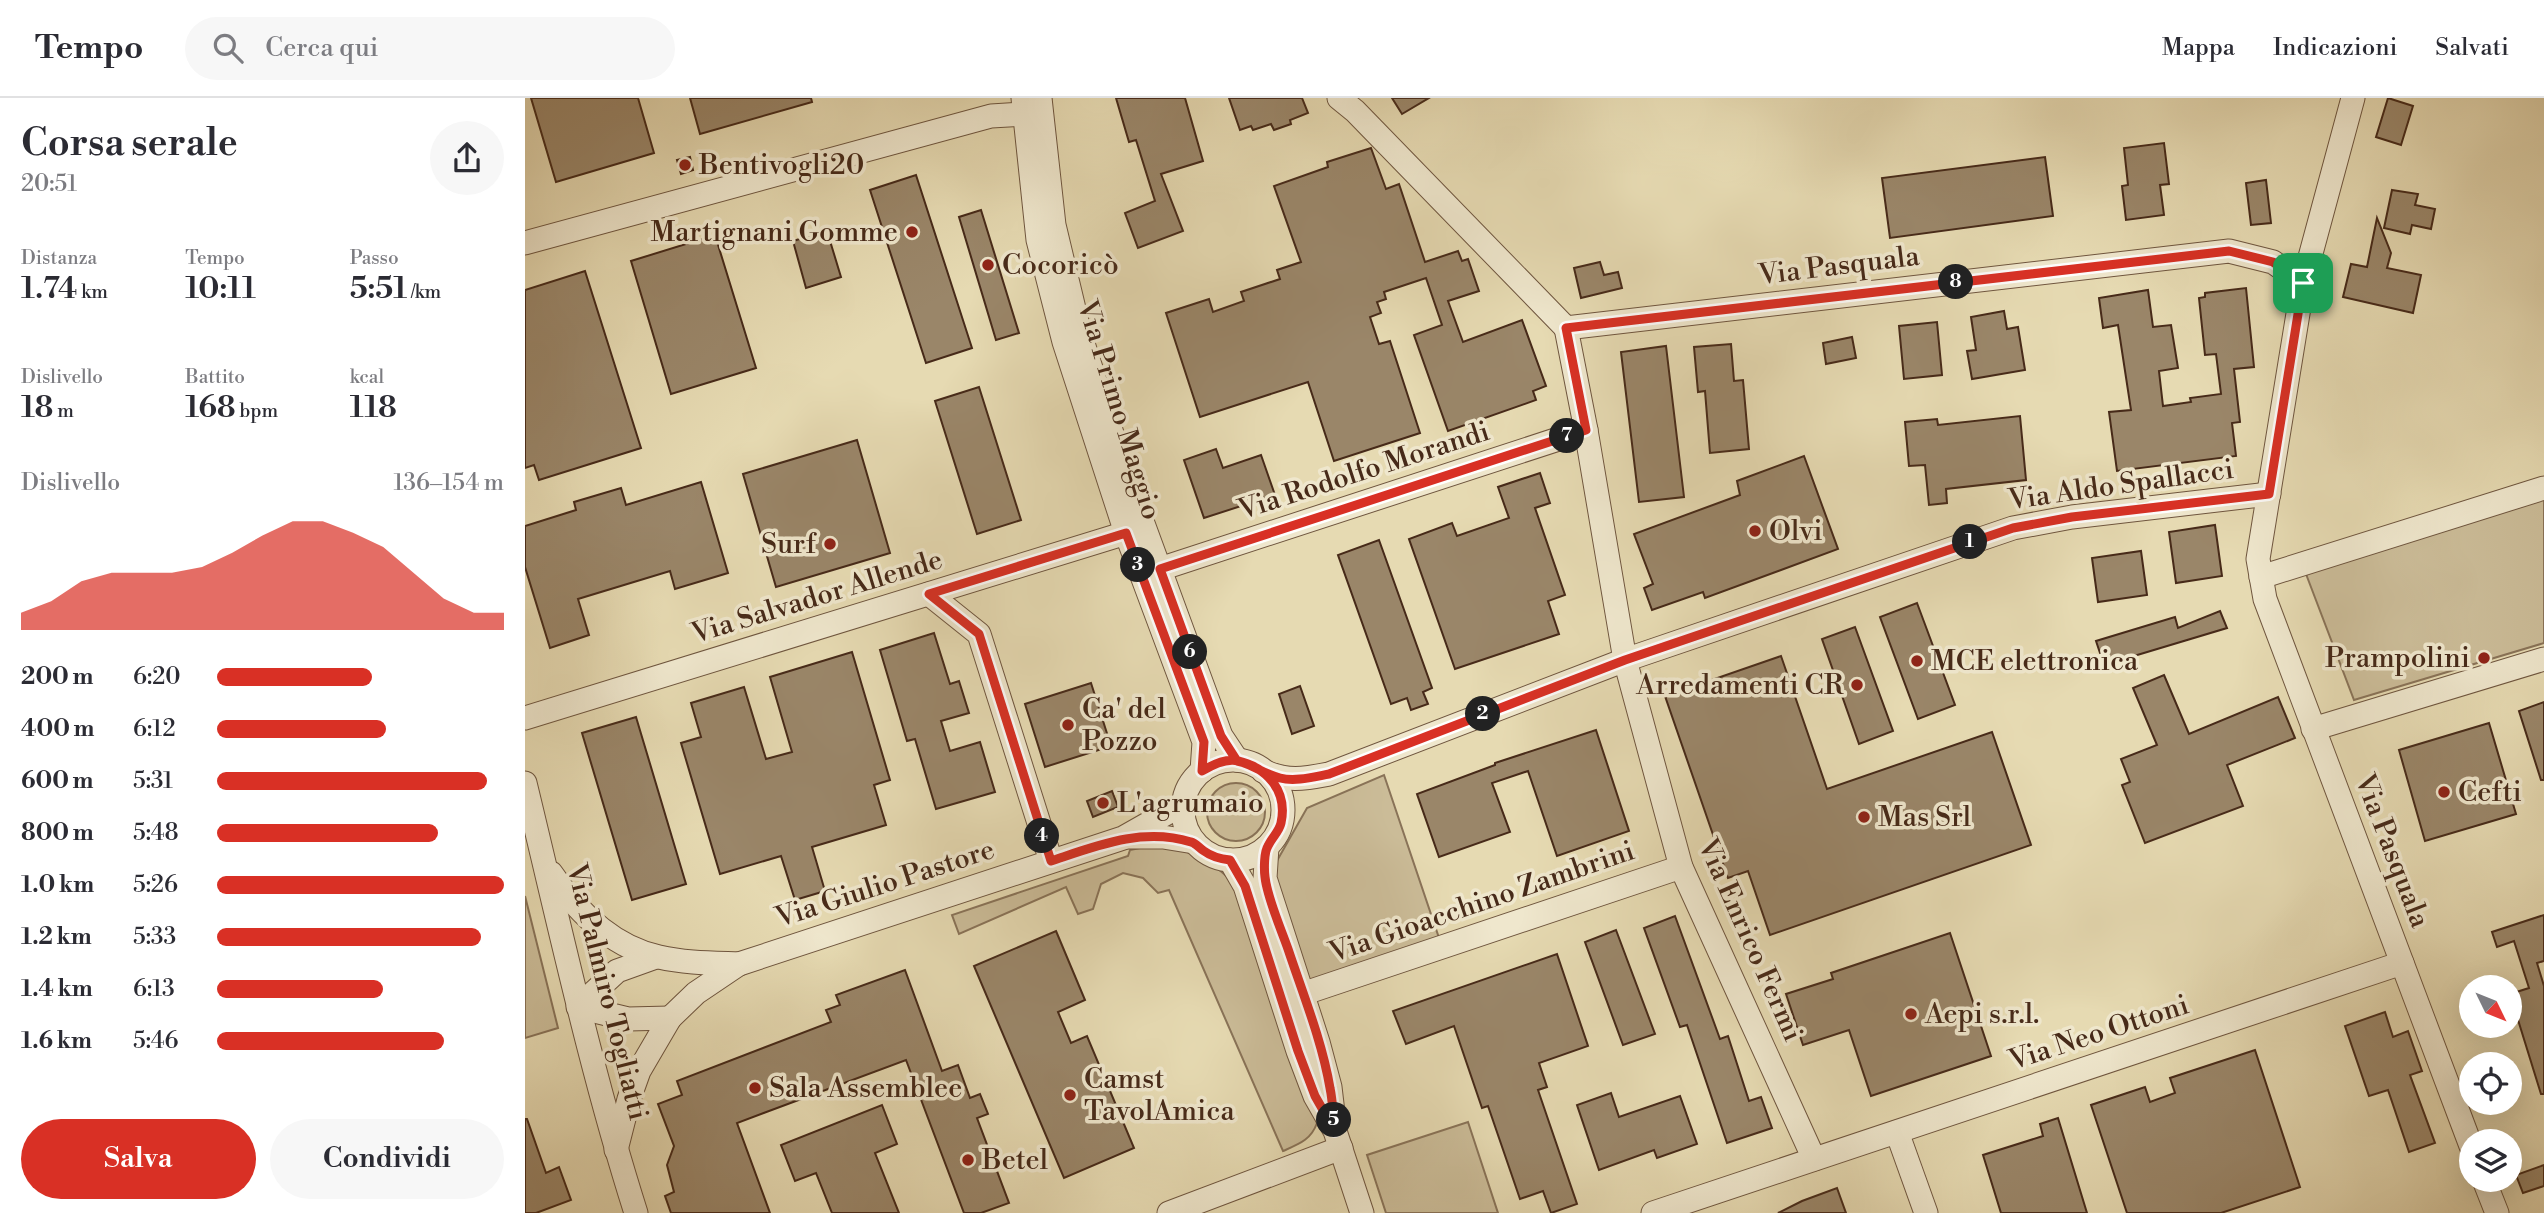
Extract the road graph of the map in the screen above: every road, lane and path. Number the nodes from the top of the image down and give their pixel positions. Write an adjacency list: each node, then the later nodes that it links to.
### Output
1 (1339, 98): 6 (street)
2 (2353, 98): 5 (street)
3 (1029, 103): 4 (street); 10 (street, Via Primo Maggio); 11 (street, Via Primo Maggio)
4 (525, 243)
5 (2303, 283): 6 (street, Via Pasquala); 9 (street, Via Pasquala)
6 (1566, 328): 7 (street, Via Enrico Fermi)
7 (1586, 430): 11 (street, Via Rodolfo Morandi); 15 (street, Via Enrico Fermi)
8 (2544, 488): 12 (street)
9 (2269, 494): 12 (street, Via Pasquala); 15 (street, Via Aldo Spallacci)
10 (1126, 533): 13 (street, Via Salvador Allende); 19 (street, Via Primo Maggio)
11 (1160, 569): 18 (street, Via Primo Maggio)
12 (2261, 577): 17 (street, Via Pasquala)
13 (929, 594): 16 (street, Via Salvador Allende); 29 (street)
14 (2544, 659): 17 (street)
15 (1625, 660): 21 (street, Via Aldo Spallacci); 31 (street, Via Enrico Fermi)
16 (525, 718)
17 (2313, 729): 33 (street, Via Pasquala)
18 (1237, 761): 19 (street); 20 (street)
19 (1202, 771): 23 (street)
20 (1263, 771): 21 (street); 24 (street)
21 (1329, 774): 24 (street)
22 (525, 783): 30 (street, Via Palmiro Togliatti)
23 (1183, 804): 25 (street, Via Giulio Pastore); 26 (street)
24 (1283, 811): 27 (street)
25 (1123, 838): 26 (street, Via Giulio Pastore); 29 (street, Via Giulio Pastore)
26 (1194, 842): 28 (street)
27 (1267, 847): 28 (street); 35 (street)
28 (1230, 860): 40 (street)
29 (1051, 861): 34 (street, Via Giulio Pastore)
30 (545, 864): 32 (street, Via Giulio Pastore); 36 (street, Via Palmiro Togliatti)
31 (1681, 867): 35 (street, Via Gioacchino Zambrini); 42 (street, Via Enrico Fermi)
32 (656, 957): 34 (street, Via Giulio Pastore); 36 (street, Via Giulio Pastore)
33 (2402, 963): 38 (street, Via Pasquala); 39 (street, Via Neo Ottoni)
34 (739, 964): 37 (street, Via Giulio Pastore)
35 (1302, 994): 40 (street)
36 (578, 1007): 37 (street); 41 (street, Via Palmiro Togliatti)
37 (670, 1018): 41 (street, Via Giulio Pastore)
38 (2465, 1129)
39 (1897, 1132): 42 (street, Via Neo Ottoni); 48 (street)
40 (1338, 1139): 45 (street); 46 (street)
41 (616, 1150): 44 (street, Via Palmiro Togliatti)
42 (1814, 1159): 47 (street, Via Neo Ottoni)
43 (2489, 1192): 49 (street)
44 (636, 1213)
45 (1169, 1213)
46 (1362, 1213)
47 (1653, 1213)
48 (1926, 1213)
49 (2497, 1213)

